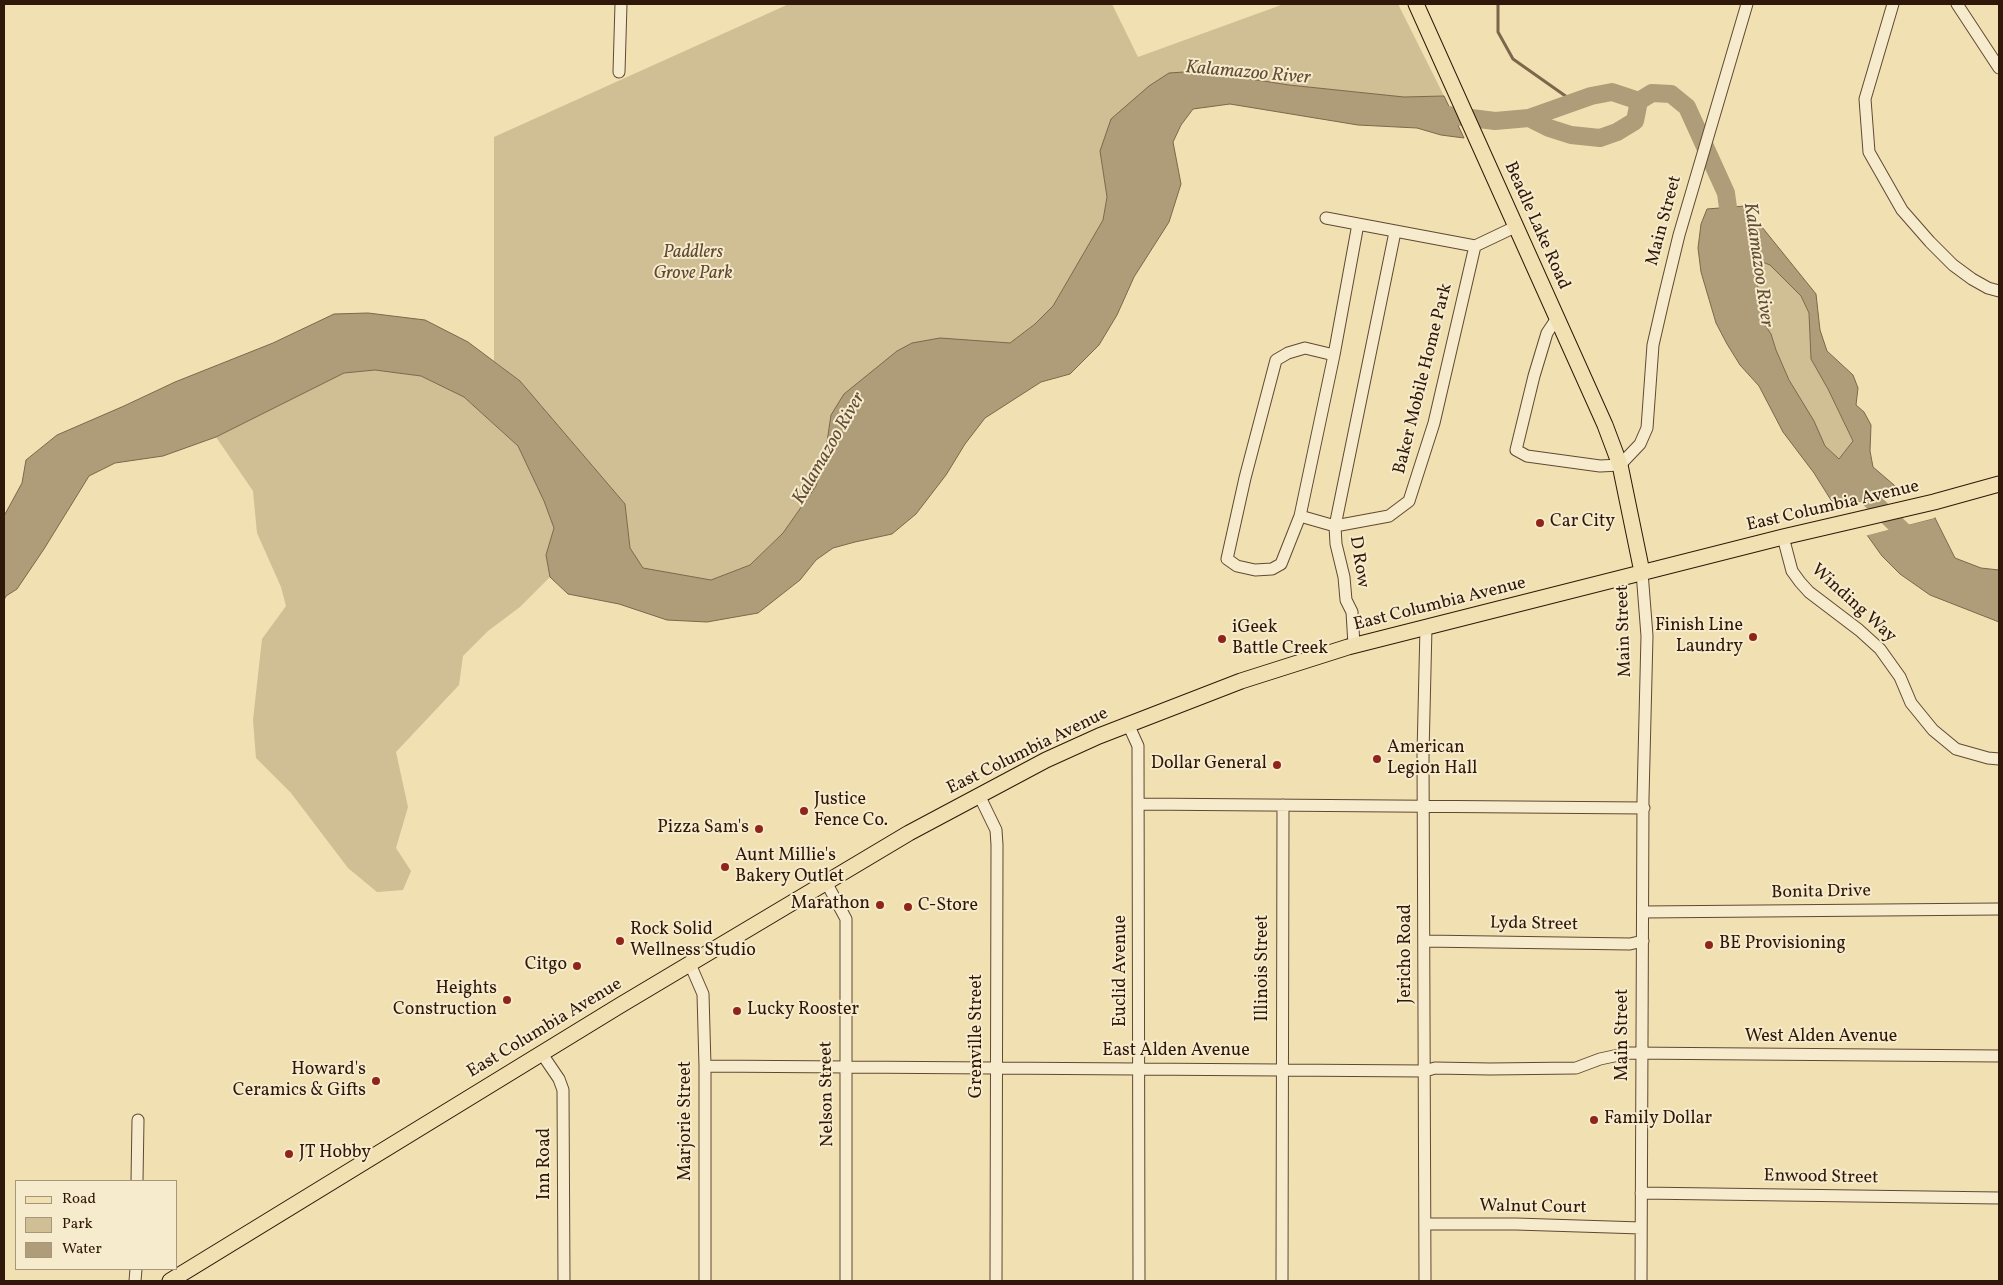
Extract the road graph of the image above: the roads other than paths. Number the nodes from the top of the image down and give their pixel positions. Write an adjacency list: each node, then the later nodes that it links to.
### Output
1 (621, 4): 7 (street)
2 (1416, 4): 10 (main road, Beadle Lake Road)
3 (1747, 4): 16 (street, Main Street)
4 (1894, 4): 13 (street)
5 (1957, 4): 6 (street)
6 (1999, 68)
7 (619, 72)
8 (1326, 218): 9 (street)
9 (1358, 224): 11 (street); 15 (street)
10 (1515, 227): 12 (street); 14 (main road, Beadle Lake Road)
11 (1395, 232): 12 (street); 19 (street)
12 (1475, 246): 19 (street, Baker Mobile Home Park)
13 (1999, 291)
14 (1557, 318): 16 (main road, Beadle Lake Road); 16 (street)
15 (1334, 355): 18 (street); 18 (street)
16 (1620, 465): 21 (main road, Main Street)
17 (1999, 484): 20 (main road, East Columbia Avenue)
18 (1300, 516): 19 (street, Baker Mobile Home Park)
19 (1334, 526): 23 (street, D Row)
20 (1783, 537): 21 (main road, East Columbia Avenue); 25 (street, Winding Way)
21 (1642, 572): 22 (main road, East Columbia Avenue); 30 (street, Main Street)
22 (1426, 627): 23 (main road, East Columbia Avenue); 29 (street, Jericho Road)
23 (1351, 646): 24 (main road, East Columbia Avenue)
24 (1128, 724): 26 (main road, East Columbia Avenue); 27 (street, Euclid Avenue)
25 (1999, 759)
26 (979, 795): 31 (main road, East Columbia Avenue); 42 (street, Grenville Street)
27 (1139, 804): 28 (street); 43 (street, Euclid Avenue)
28 (1282, 805): 29 (street); 44 (street, Illinois Street)
29 (1425, 807): 30 (street); 34 (street, Jericho Road)
30 (1644, 808): 33 (street, Main Street)
31 (826, 882): 36 (main road, East Columbia Avenue); 41 (street, Nelson Street)
32 (1999, 909): 33 (street, Bonita Drive)
33 (1643, 912): 35 (street, Main Street)
34 (1424, 941): 35 (street, Lyda Street); 45 (street, Jericho Road)
35 (1643, 941): 38 (street, Main Street)
36 (690, 964): 37 (main road, East Columbia Avenue); 40 (street, Marjorie Street)
37 (542, 1054): 52 (main road, East Columbia Avenue); 53 (street, Inn Road)
38 (1644, 1054): 39 (street, West Alden Avenue); 45 (street, East Alden Avenue); 48 (street, Main Street)
39 (1999, 1056)
40 (705, 1066): 41 (street, East Alden Avenue); 54 (street, Marjorie Street)
41 (846, 1067): 42 (street, East Alden Avenue); 55 (street, Nelson Street)
42 (996, 1068): 43 (street, East Alden Avenue); 56 (street, Grenville Street)
43 (1139, 1069): 44 (street, East Alden Avenue); 57 (street, Euclid Avenue)
44 (1282, 1070): 45 (street, East Alden Avenue); 58 (street, Illinois Street)
45 (1425, 1071): 50 (street, Jericho Road)
46 (138, 1120): 47 (street)
47 (137, 1180)
48 (1642, 1193): 49 (street, Enwood Street); 51 (street, Main Street)
49 (1999, 1198)
50 (1424, 1224): 51 (street, Walnut Court); 59 (street, Jericho Road)
51 (1641, 1228): 60 (street, Main Street)
52 (170, 1281)
53 (564, 1281)
54 (705, 1281)
55 (846, 1281)
56 (996, 1281)
57 (1139, 1281)
58 (1282, 1281)
59 (1424, 1281)
60 (1641, 1281)

